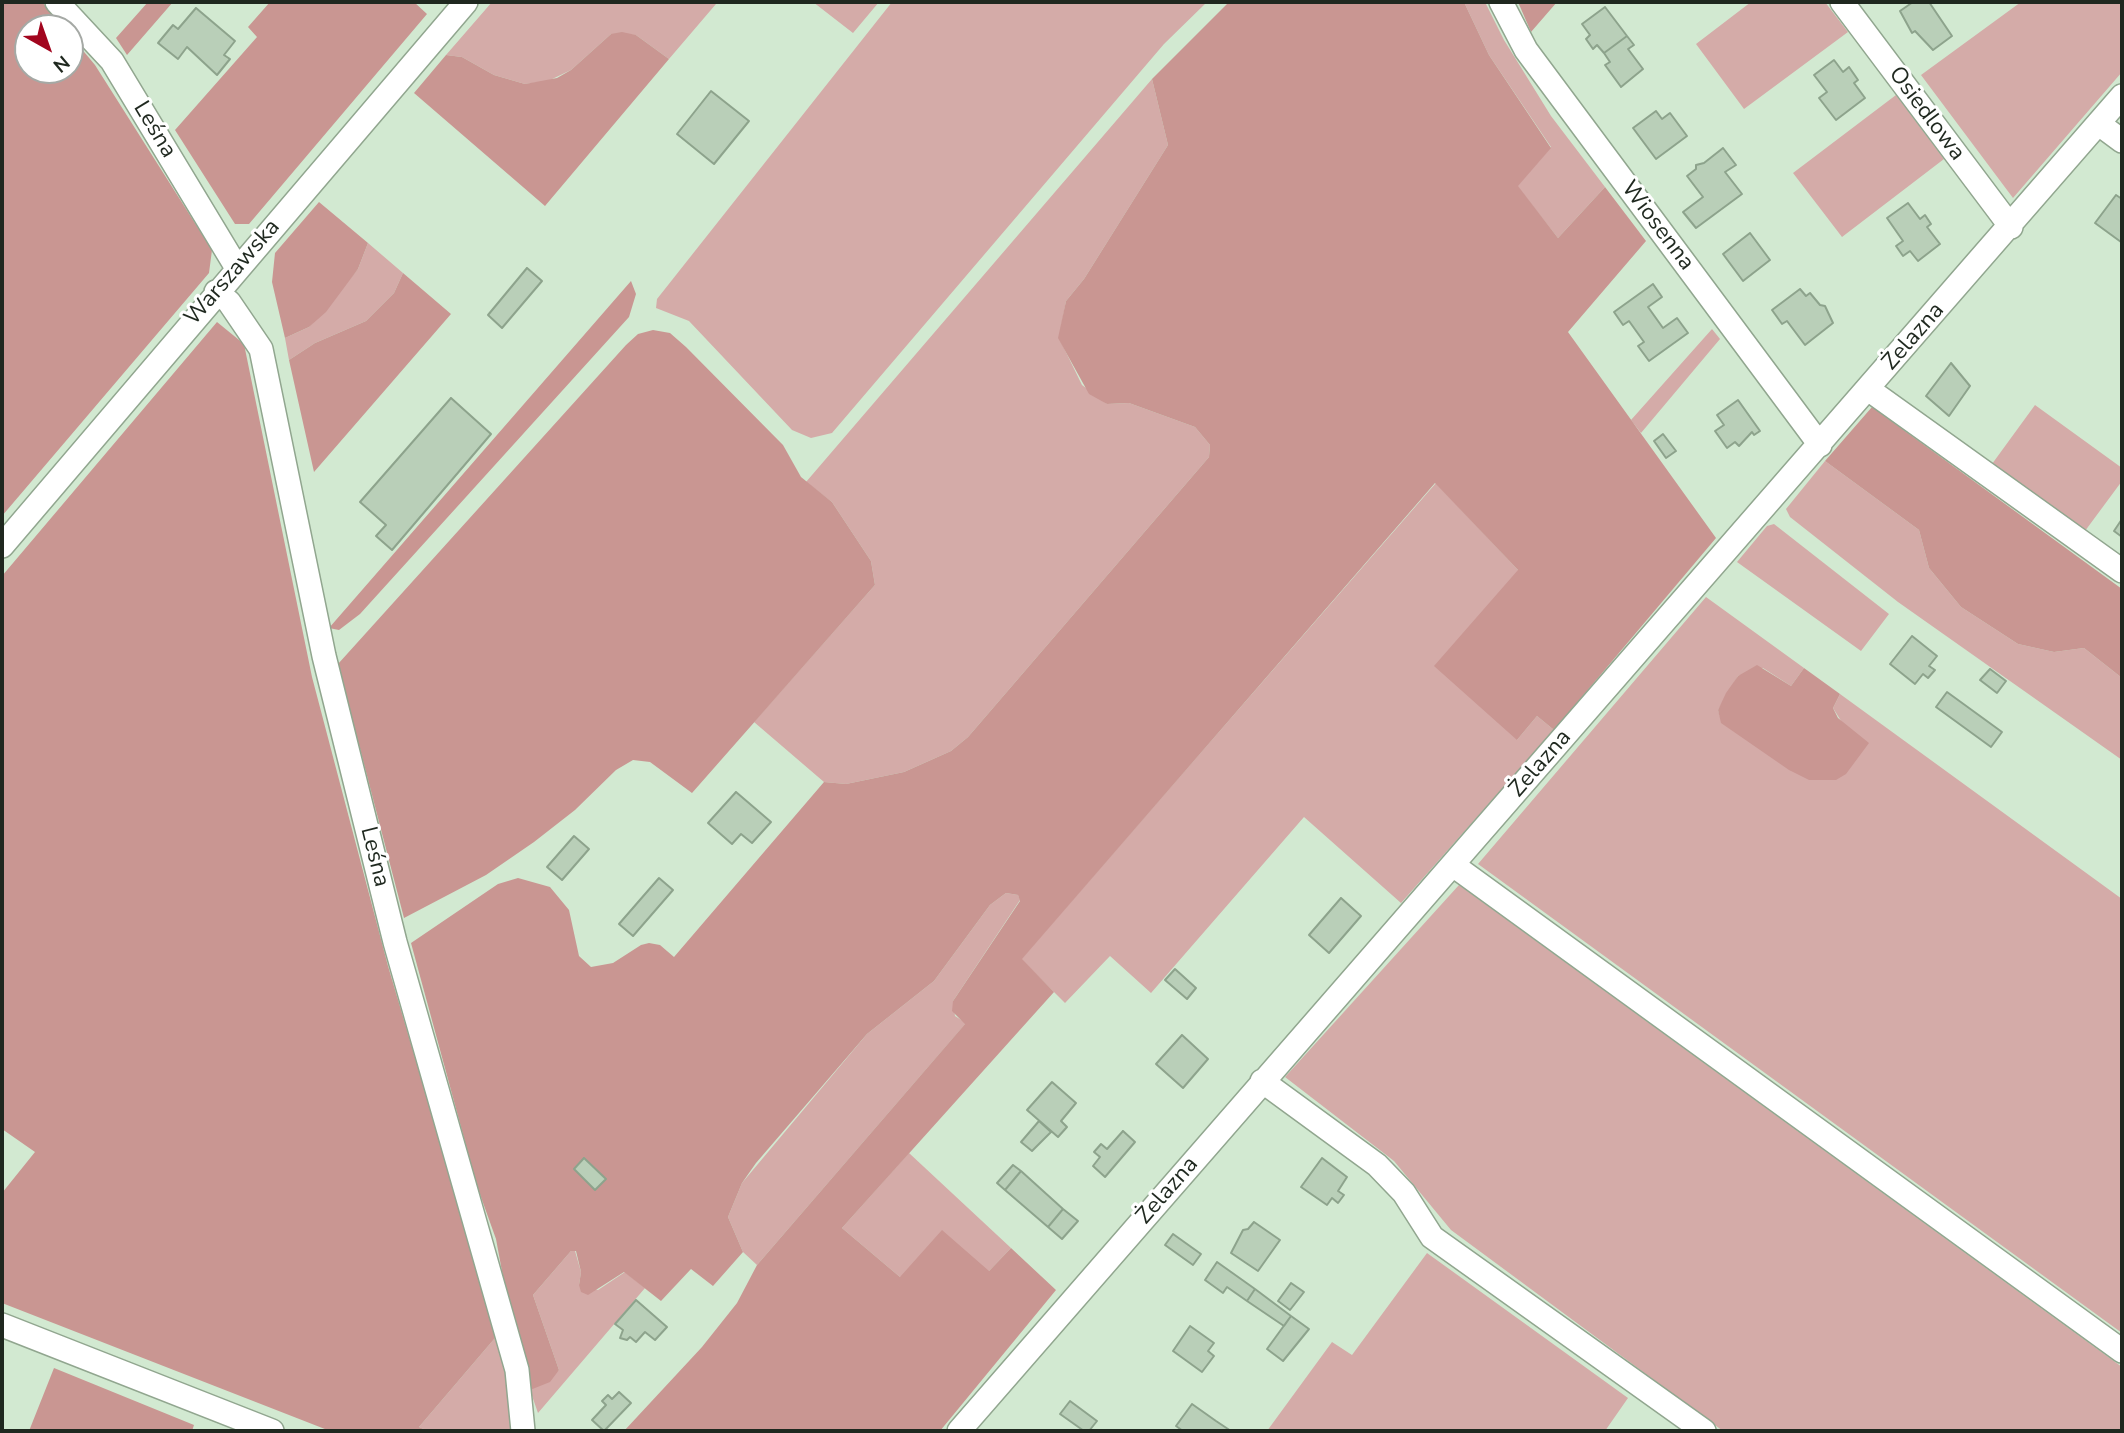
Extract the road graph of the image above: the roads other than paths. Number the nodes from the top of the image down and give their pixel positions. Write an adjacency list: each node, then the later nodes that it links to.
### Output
1 (57, 2): 9 (street, Leśna)
2 (466, 2): 9 (street, Warszawska)
3 (1501, 2): 12 (street, Wiosenna)
4 (1842, 2): 8 (street, Osiedlowa)
5 (2122, 96): 6 (street, Żelazna)
6 (2099, 124): 7 (street); 8 (street, Żelazna)
7 (2122, 141)
8 (2011, 227): 11 (street, Żelazna)
9 (237, 268): 10 (street, Warszawska)
10 (216, 292): 13 (street, Warszawska); 20 (street, Leśna)
11 (1868, 389): 12 (street, Żelazna); 14 (street)
12 (1820, 445): 15 (street, Żelazna)
13 (2, 546)
14 (2122, 571)
15 (1453, 865): 16 (street, Żelazna); 18 (street)
16 (1262, 1081): 21 (street, Żelazna); 22 (street)
17 (2, 1325): 19 (street)
18 (2122, 1351)
19 (272, 1431)
20 (523, 1431)
21 (959, 1431)
22 (1704, 1431)

